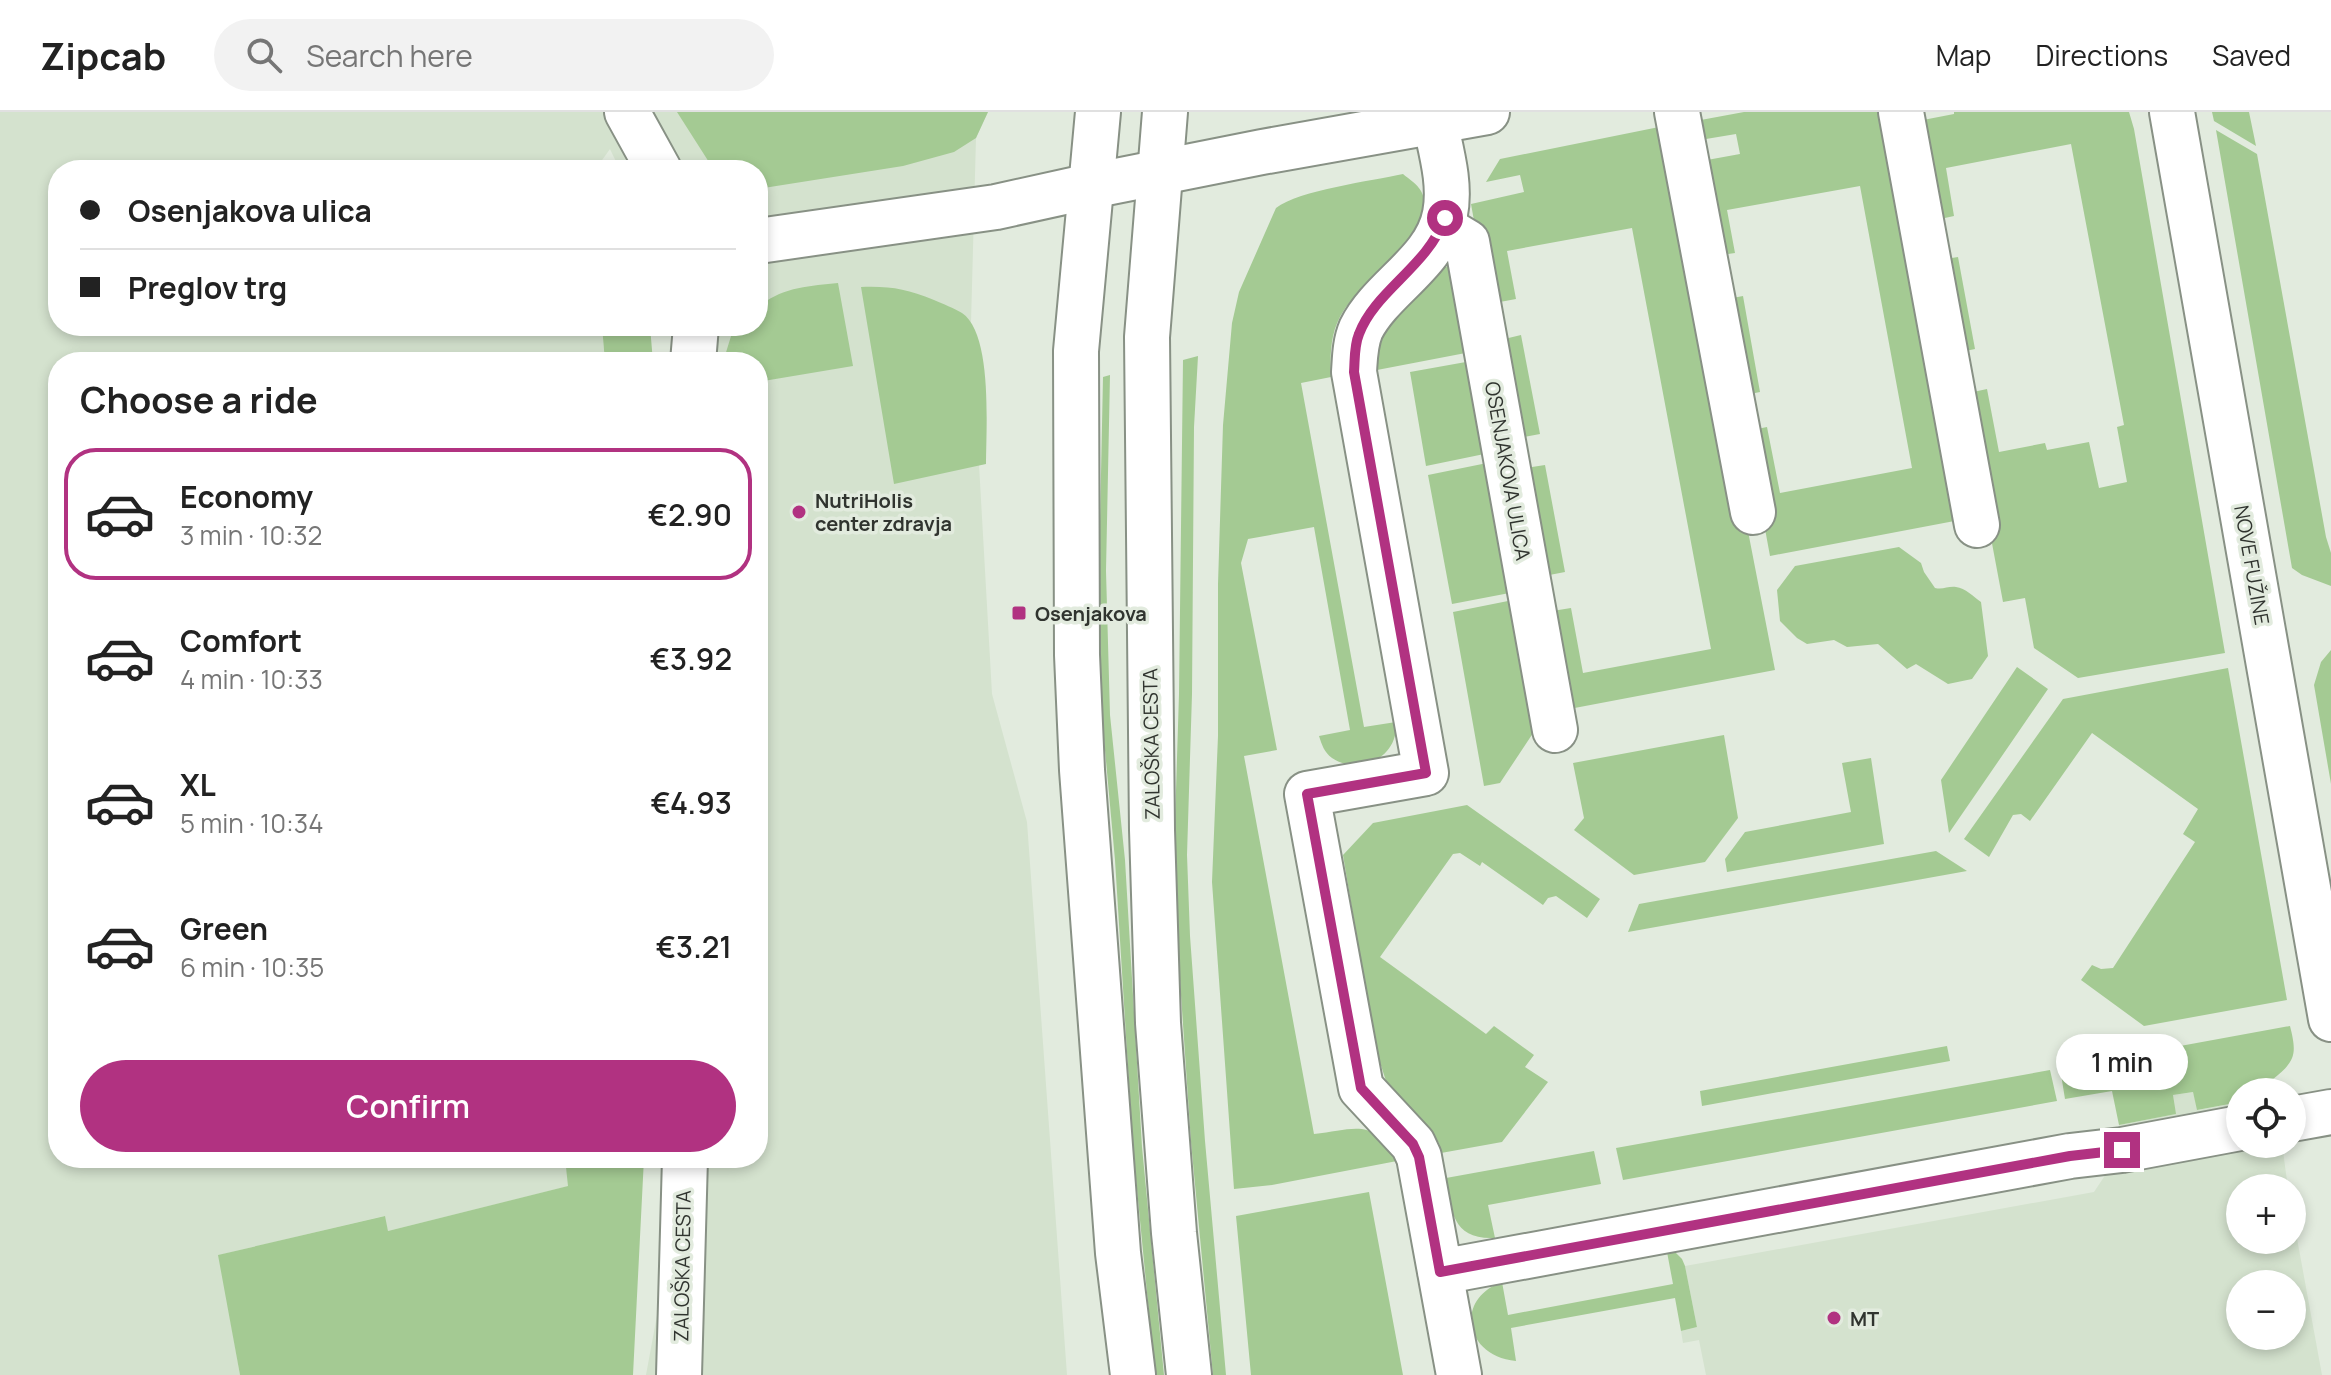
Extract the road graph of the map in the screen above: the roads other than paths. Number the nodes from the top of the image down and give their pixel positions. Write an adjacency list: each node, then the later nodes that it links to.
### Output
1 (627, 112): 9 (street)
2 (1098, 112): 11 (street)
3 (1165, 112): 10 (street, ZALOŠKA CESTA)
4 (1487, 112): 8 (street)
5 (1677, 112): 14 (street)
6 (1901, 112): 15 (street)
7 (2172, 112): 17 (street, NOVE FUŽINE)
8 (1435, 122): 10 (street); 12 (street)
9 (653, 160)
10 (1159, 172): 11 (street); 25 (street, ZALOŠKA CESTA)
11 (1091, 186): 13 (street); 24 (street)
12 (1442, 227): 16 (street, OSENJAKOVA ULICA); 22 (street)
13 (768, 240)
14 (1753, 512)
15 (1977, 525)
16 (1555, 730)
17 (2331, 1019)
18 (2331, 1112): 19 (street)
19 (2306, 1116)
20 (2226, 1131): 22 (street)
21 (685, 1168): 23 (street, ZALOŠKA CESTA)
22 (1440, 1272): 26 (street)
23 (679, 1375)
24 (1133, 1375)
25 (1189, 1375)
26 (1459, 1375)

